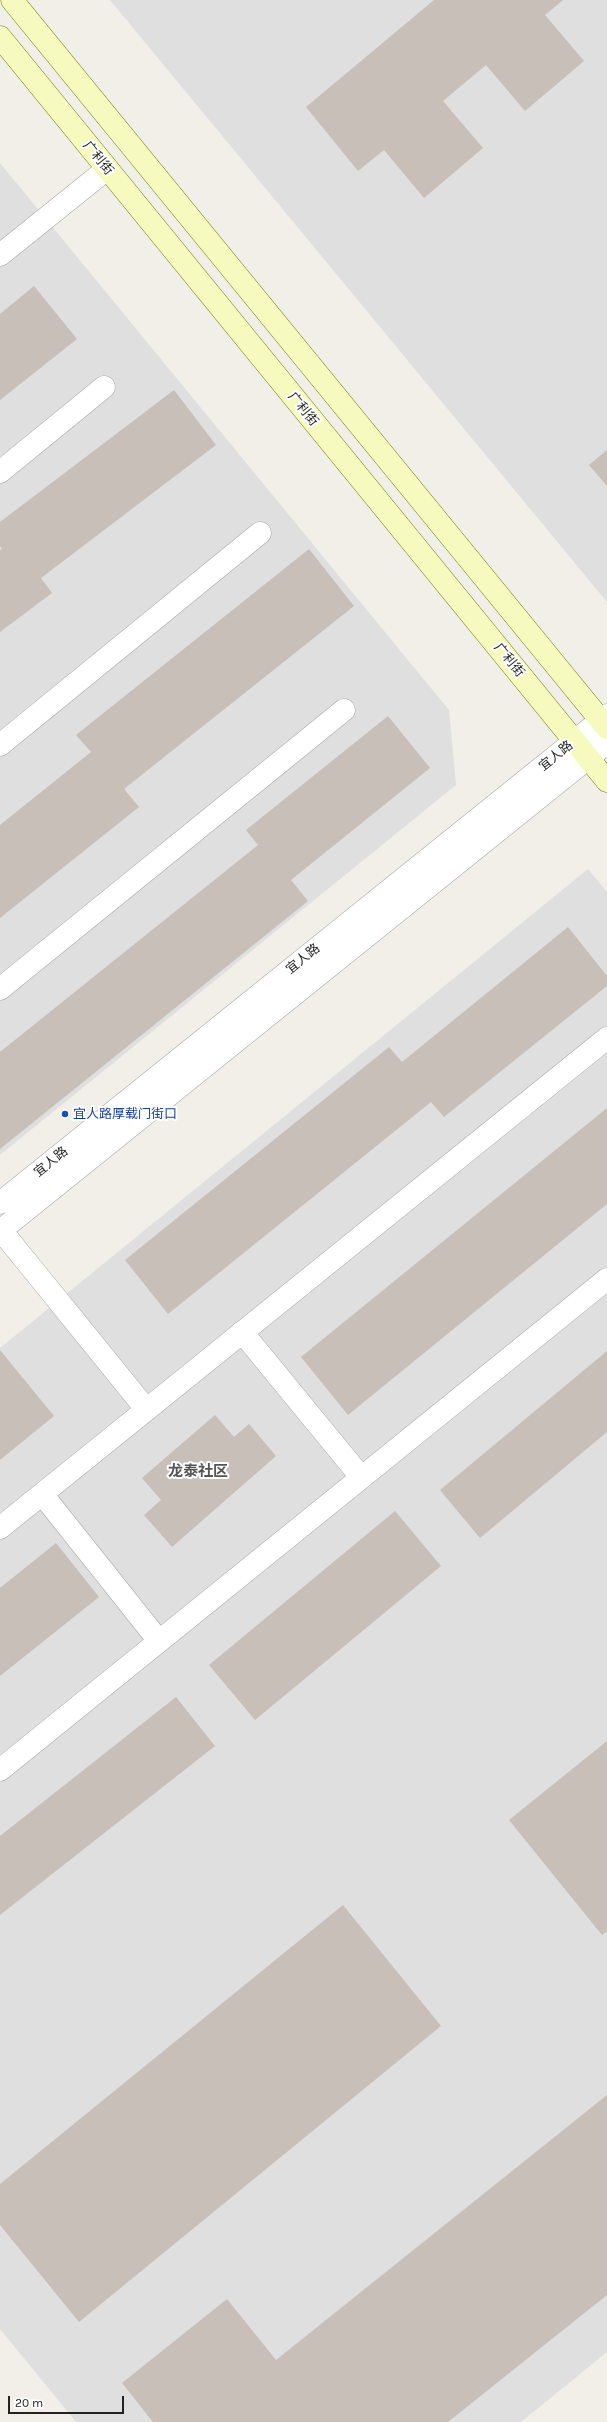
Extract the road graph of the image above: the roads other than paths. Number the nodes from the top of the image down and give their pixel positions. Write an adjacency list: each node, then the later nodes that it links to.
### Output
1 (12, 0): 9 (street)
2 (0, 37): 3 (street, 广利街)
3 (107, 169): 4 (street); 10 (street, 广利街)
4 (0, 256)
5 (104, 387): 6 (street)
6 (0, 472)
7 (260, 533): 12 (street)
8 (344, 710): 15 (street)
9 (605, 721): 10 (street, 宜人路)
10 (575, 740): 13 (street, 广利街); 17 (street, 宜人路)
11 (607, 743): 13 (street, 宜人路)
12 (0, 746)
13 (588, 757): 14 (street, 广利街); 18 (street, 宜人路)
14 (607, 781)
15 (0, 989)
16 (607, 1038): 20 (street)
17 (0, 1203)
18 (0, 1230): 21 (street)
19 (607, 1279): 22 (street)
20 (242, 1332): 21 (street); 22 (street)
21 (146, 1409): 23 (street)
22 (361, 1477): 25 (street)
23 (42, 1494): 24 (street); 25 (street)
24 (0, 1528)
25 (159, 1641): 26 (street)
26 (0, 1770)

